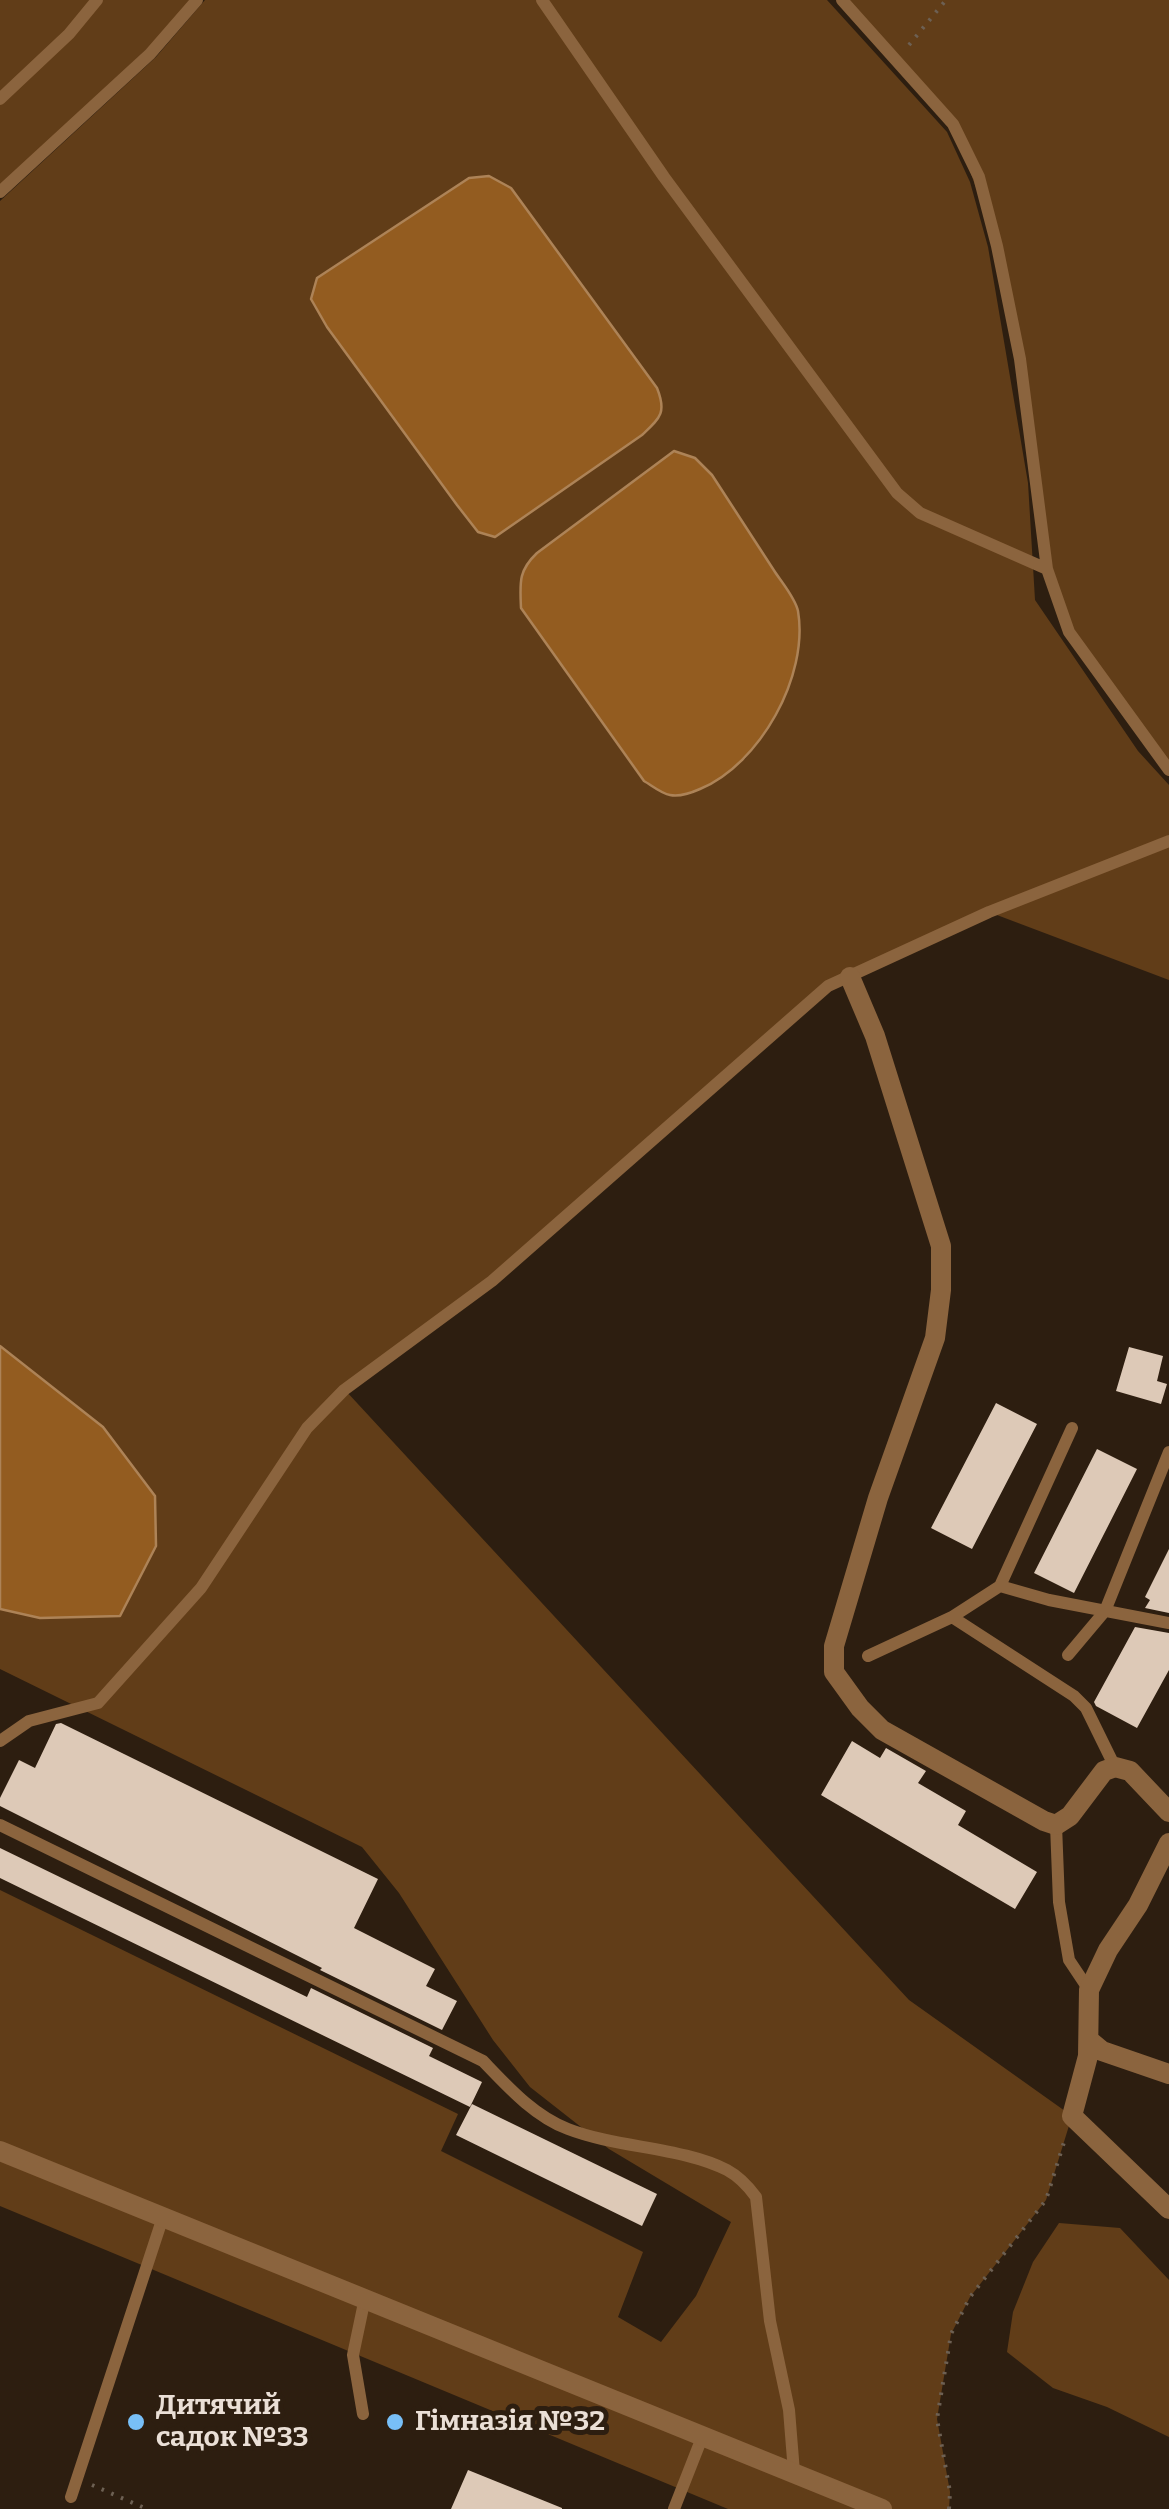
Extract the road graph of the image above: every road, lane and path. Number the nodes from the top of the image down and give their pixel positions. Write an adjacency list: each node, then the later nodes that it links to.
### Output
1 (97, 0): 7 (lane)
2 (197, 0): 8 (lane)
3 (542, 0): 9 (lane)
4 (842, 0): 6 (lane)
5 (946, 0): 6 (path)
6 (897, 61): 9 (lane)
7 (0, 98)
8 (0, 192)
9 (1047, 569): 10 (lane)
10 (1152, 748): 11 (lane); 12 (lane)
11 (1169, 751)
12 (1169, 770)
13 (1169, 841): 14 (lane)
14 (850, 976): 23 (lane); 27 (street)
15 (1072, 1428): 17 (lane)
16 (1169, 1452): 18 (lane)
17 (1000, 1586): 18 (lane); 19 (lane)
18 (1105, 1611): 20 (lane); 21 (lane)
19 (952, 1618): 22 (lane); 24 (lane)
20 (1169, 1623)
21 (1068, 1655)
22 (868, 1656)
23 (0, 1741)
24 (1115, 1767): 25 (street); 27 (street)
25 (1169, 1812)
26 (0, 1825): 39 (lane)
27 (1056, 1825): 29 (lane)
28 (1169, 1843): 29 (street)
29 (1089, 1990): 30 (street)
30 (1090, 2040): 31 (street); 32 (street)
31 (1169, 2074)
32 (1072, 2116): 34 (street); 45 (path)
33 (0, 2151): 35 (street)
34 (1169, 2208)
35 (163, 2217): 36 (street); 40 (lane)
36 (364, 2298): 37 (lane); 38 (street)
37 (363, 2414)
38 (703, 2435): 39 (street); 43 (lane)
39 (794, 2472): 44 (street)
40 (77, 2479): 41 (lane); 42 (path)
41 (71, 2497)
42 (147, 2509)
43 (674, 2509)
44 (882, 2509)
45 (948, 2509)

